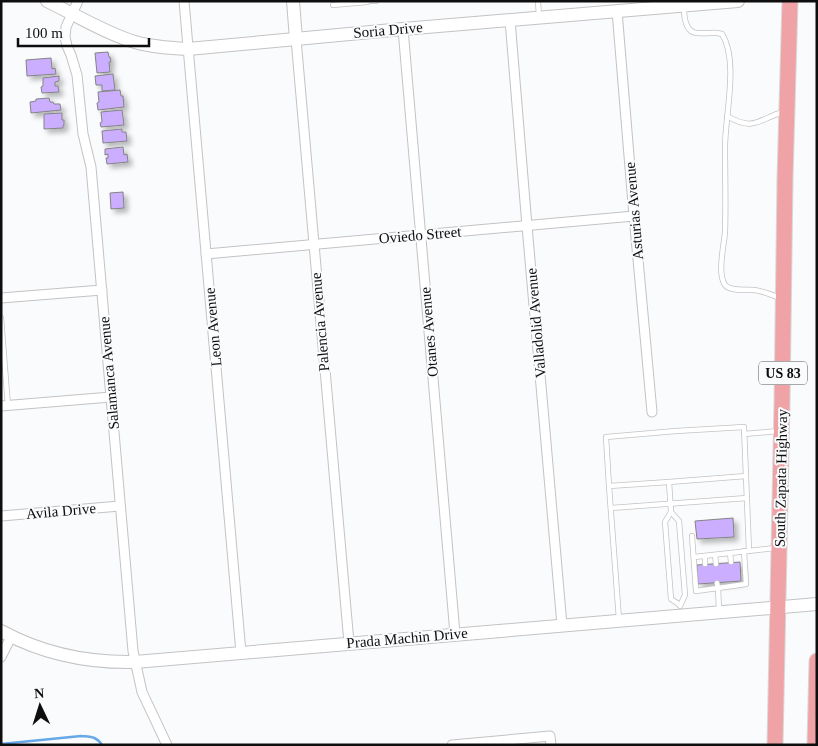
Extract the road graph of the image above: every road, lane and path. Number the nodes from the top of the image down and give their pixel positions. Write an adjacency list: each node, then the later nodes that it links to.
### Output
1 (47, 1): 13 (street, Soria Drive)
2 (78, 1): 13 (street, Salamanca Avenue)
3 (184, 1): 18 (street, Leon Avenue)
4 (293, 1): 17 (street, Palencia Avenue)
5 (376, 1): 9 (lane)
6 (538, 1): 14 (lane)
7 (738, 1): 11 (street, Soria Drive)
8 (790, 1): 19 (main road, South Zapata Highway / US 83)
9 (367, 2): 10 (lane)
10 (333, 5)
11 (684, 6): 12 (street, Soria Drive); 20 (lane)
12 (617, 11): 14 (street, Soria Drive); 21 (street, Asturias Avenue)
13 (73, 14): 18 (street, Soria Drive); 26 (street, Salamanca Avenue)
14 (539, 18): 15 (street, Soria Drive)
15 (510, 20): 16 (street, Soria Drive); 22 (street, Valladolid Avenue)
16 (403, 29): 17 (street, Soria Drive); 23 (street, Otanes Avenue)
17 (296, 39): 18 (street, Soria Drive); 24 (street, Palencia Avenue)
18 (188, 49): 25 (street, Leon Avenue)
19 (787, 111): 20 (lane); 28 (main road, South Zapata Highway / US 83)
20 (727, 116): 28 (lane)
21 (634, 216): 22 (street, Oviedo Street); 32 (street, Asturias Avenue)
22 (527, 226): 23 (street, Oviedo Street); 60 (street, Valladolid Avenue)
23 (420, 235): 24 (street, Oviedo Street); 62 (street, Otanes Avenue)
24 (313, 245): 25 (street, Oviedo Street); 63 (street, Palencia Avenue)
25 (206, 254): 64 (street, Leon Avenue)
26 (102, 290): 27 (street); 30 (street, Salamanca Avenue)
27 (1, 298)
28 (784, 299): 33 (main road, South Zapata Highway / US 83)
29 (1, 318): 31 (lane)
30 (111, 397): 31 (street); 40 (street, Salamanca Avenue)
31 (5, 406)
32 (652, 412)
33 (782, 431): 34 (lane); 45 (main road, South Zapata Highway / US 83)
34 (744, 434): 35 (lane); 37 (lane)
35 (746, 476): 36 (lane); 38 (lane)
36 (669, 482): 37 (lane); 39 (lane)
37 (609, 486): 41 (lane)
38 (746, 498): 39 (lane); 46 (lane)
39 (670, 504): 41 (lane); 42 (lane)
40 (120, 506): 43 (street, Avila Drive); 67 (street, Salamanca Avenue)
41 (611, 508): 59 (lane)
42 (671, 512): 57 (lane); 57 (lane)
43 (1, 516)
44 (692, 536): 50 (lane)
45 (779, 548): 46 (lane); 56 (main road, South Zapata Highway / US 83)
46 (746, 551): 47 (lane); 54 (lane)
47 (730, 553): 48 (lane); 51 (lane)
48 (715, 555): 49 (lane); 53 (lane)
49 (704, 556): 50 (lane); 52 (lane)
50 (694, 557): 54 (lane)
51 (731, 562)
52 (705, 564)
53 (716, 564)
54 (717, 586): 58 (lane)
55 (817, 604): 56 (street, Prada Machin Drive)
56 (778, 607): 58 (street, Prada Machin Drive); 71 (main road, South Zapata Highway / US 83)
57 (681, 610): 58 (street, Prada Machin Drive); 59 (street, Prada Machin Drive)
58 (719, 611)
59 (619, 620): 60 (street, Prada Machin Drive)
60 (562, 625): 62 (street, Prada Machin Drive)
61 (6, 634): 65 (street); 67 (street, Prada Machin Drive)
62 (455, 634): 63 (street, Prada Machin Drive)
63 (348, 644): 64 (street, Prada Machin Drive)
64 (241, 653): 67 (street, Prada Machin Drive)
65 (1, 657)
66 (817, 661): 72 (main road)
67 (135, 662): 68 (street, Salamanca Avenue)
68 (167, 745)
69 (452, 745): 70 (street)
70 (551, 745)
71 (775, 745)
72 (815, 745)

